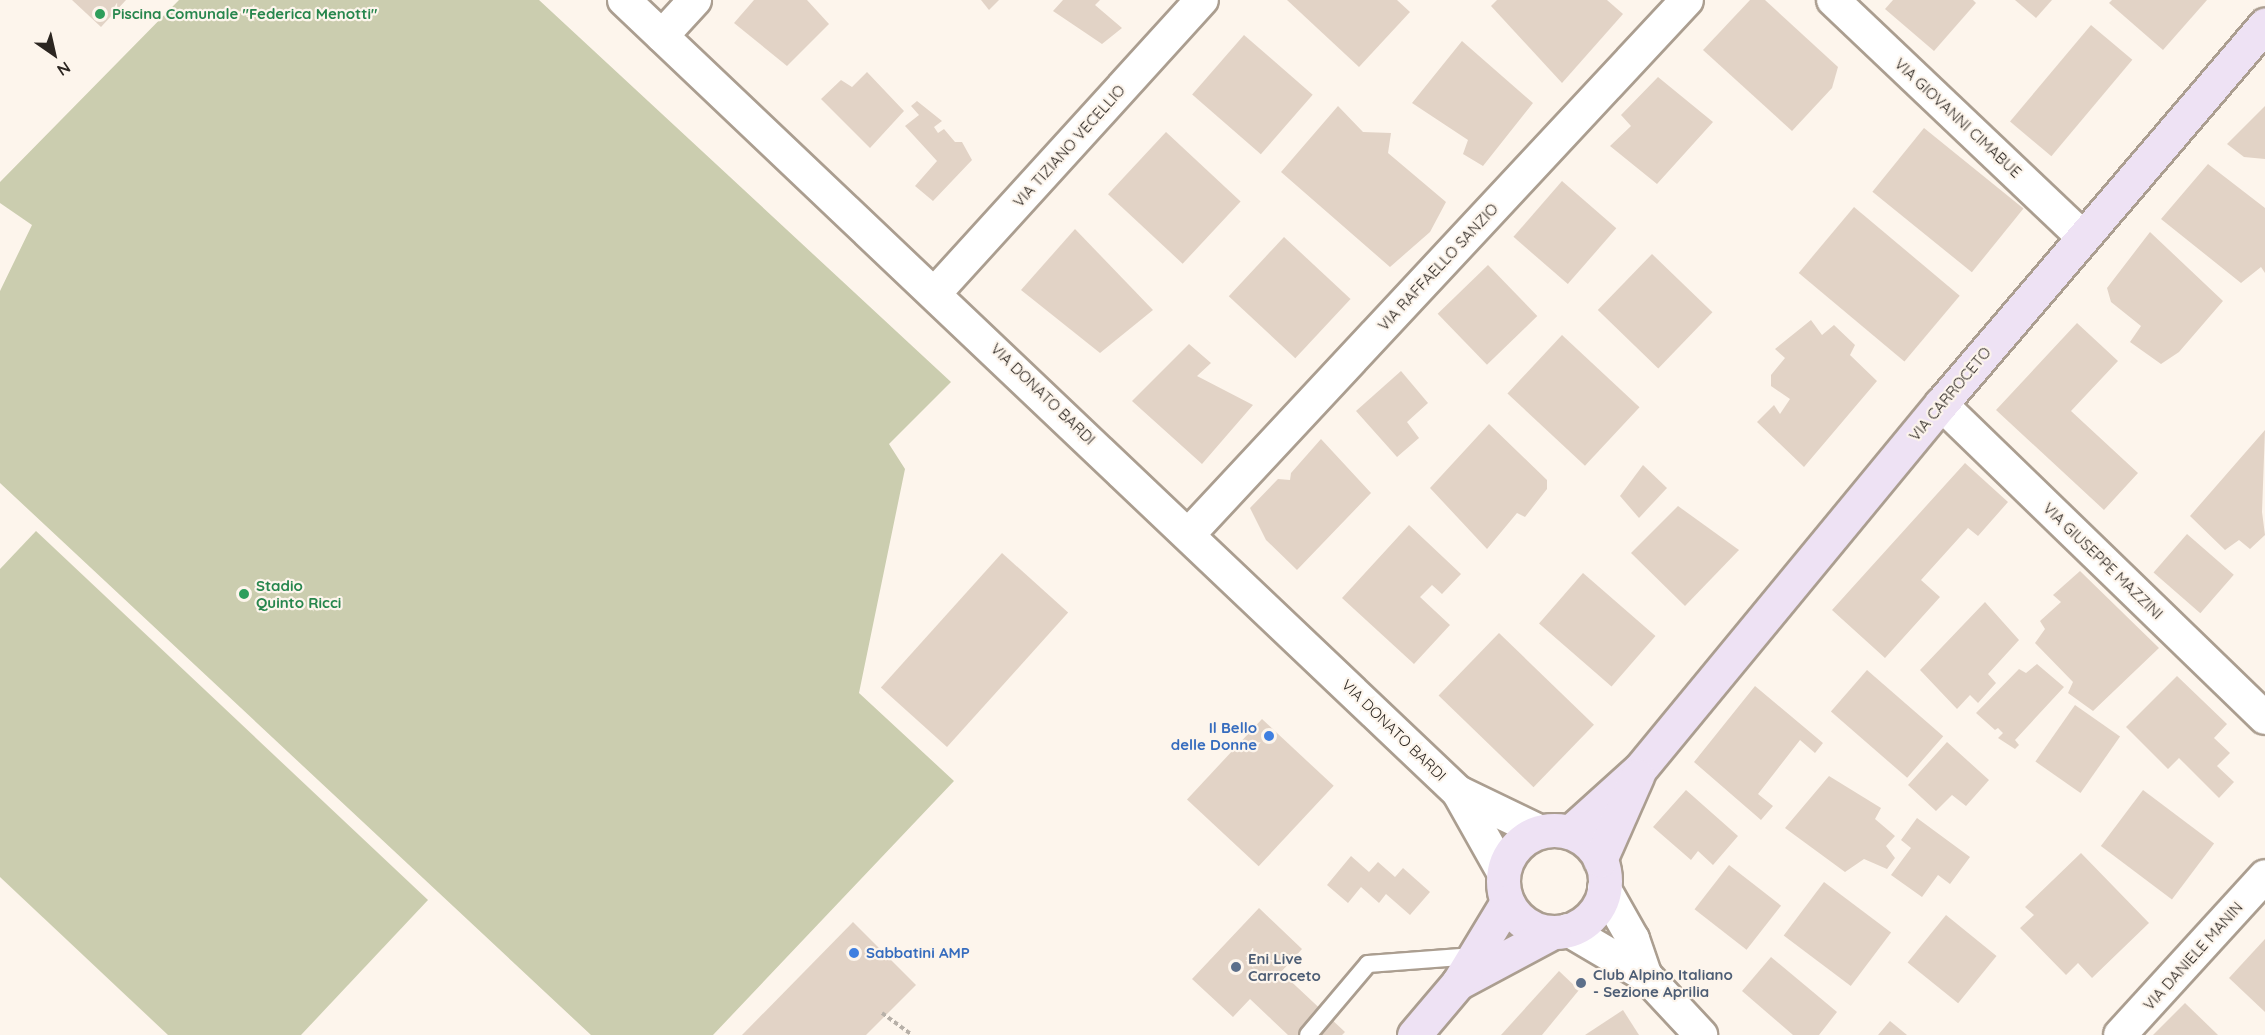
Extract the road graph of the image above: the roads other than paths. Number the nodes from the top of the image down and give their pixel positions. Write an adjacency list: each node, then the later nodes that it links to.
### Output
1 (624, 0): 7 (street, VIA DONATO BARDI)
2 (695, 0): 7 (street)
3 (1202, 0): 9 (street, VIA TIZIANO VECELLIO)
4 (1687, 0): 11 (street, VIA RAFFAELLO SANZIO)
5 (1833, 0): 8 (street, VIA GIOVANNI CIMABUE)
6 (2265, 24): 8 (street, VIA CARROCETO)
7 (662, 36): 9 (street, VIA DONATO BARDI)
8 (2083, 237): 10 (street, VIA CARROCETO)
9 (936, 292): 11 (street, VIA DONATO BARDI)
10 (1941, 404): 12 (street, VIA GIUSEPPE MAZZINI); 13 (street, VIA CARROCETO)
11 (1189, 534): 14 (street, VIA DONATO BARDI)
12 (2263, 712)
13 (1640, 769): 15 (street, VIA CARROCETO); 16 (street, VIA CARROCETO)
14 (1458, 792): 15 (street, VIA DONATO BARDI); 18 (street, VIA DONATO BARDI)
15 (1555, 832): 16 (street); 18 (street)
16 (1602, 874): 19 (street); 21 (street)
17 (2265, 876): 26 (street, VIA DANIELE MANIN)
18 (1505, 887): 19 (street); 20 (street)
19 (1561, 931): 20 (street); 21 (street)
20 (1466, 969): 23 (lane); 24 (street)
21 (1646, 976): 22 (street)
22 (1683, 1022): 25 (street)
23 (1308, 1035)
24 (1413, 1035)
25 (1701, 1035)
26 (2120, 1035)

